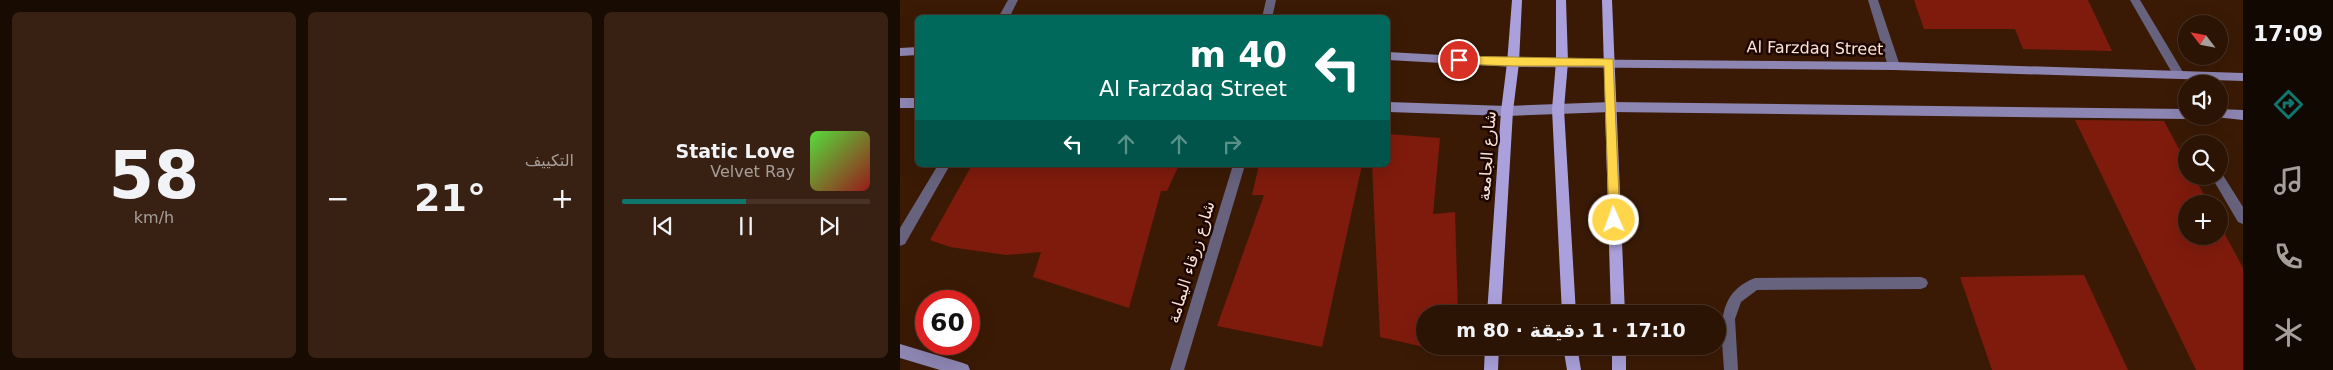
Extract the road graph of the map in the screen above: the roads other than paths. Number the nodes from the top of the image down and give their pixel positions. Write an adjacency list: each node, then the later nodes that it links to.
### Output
1 (1013, 0): 8 (street)
2 (1271, 0): 9 (street)
3 (1517, 0): 15 (main road, شارع الجامعة)
4 (1561, 0): 13 (main road)
5 (1607, 0): 14 (main road)
6 (1874, 0): 16 (street)
7 (2135, 0): 17 (street)
8 (1005, 15)
9 (1268, 15)
10 (915, 51): 11 (street)
11 (900, 52)
12 (1390, 56): 15 (street, Al Farzdaq Street)
13 (1562, 62): 14 (street, Al Farzdaq Street); 15 (street, Al Farzdaq Street); 24 (main road)
14 (1609, 62): 16 (street, Al Farzdaq Street); 23 (main road)
15 (1513, 63): 25 (main road, شارع الجامعة)
16 (1894, 66): 17 (street, Al Farzdaq Street)
17 (2179, 75)
18 (2228, 77): 19 (street, Al Farzdaq Street)
19 (2243, 77)
20 (900, 104): 21 (street)
21 (915, 104)
22 (1390, 107): 25 (street)
23 (1611, 107): 24 (street); 26 (street); 37 (main road)
24 (1558, 109): 25 (street); 36 (main road)
25 (1506, 111): 35 (main road, شارع الجامعة)
26 (2178, 114)
27 (2228, 114): 28 (street)
28 (2243, 115)
29 (943, 167): 33 (street)
30 (1238, 167): 43 (street, شارع زرقاء اليمامة)
31 (2223, 185): 32 (street)
32 (2243, 218)
33 (900, 240)
34 (1921, 283): 47 (street)
35 (1495, 305)
36 (1569, 305)
37 (1618, 305)
38 (900, 351): 42 (street)
39 (1492, 355): 44 (main road)
40 (1572, 355): 45 (main road)
41 (1619, 355): 46 (main road)
42 (963, 370)
43 (1177, 370)
44 (1491, 370)
45 (1574, 370)
46 (1619, 370)
47 (1731, 370)

